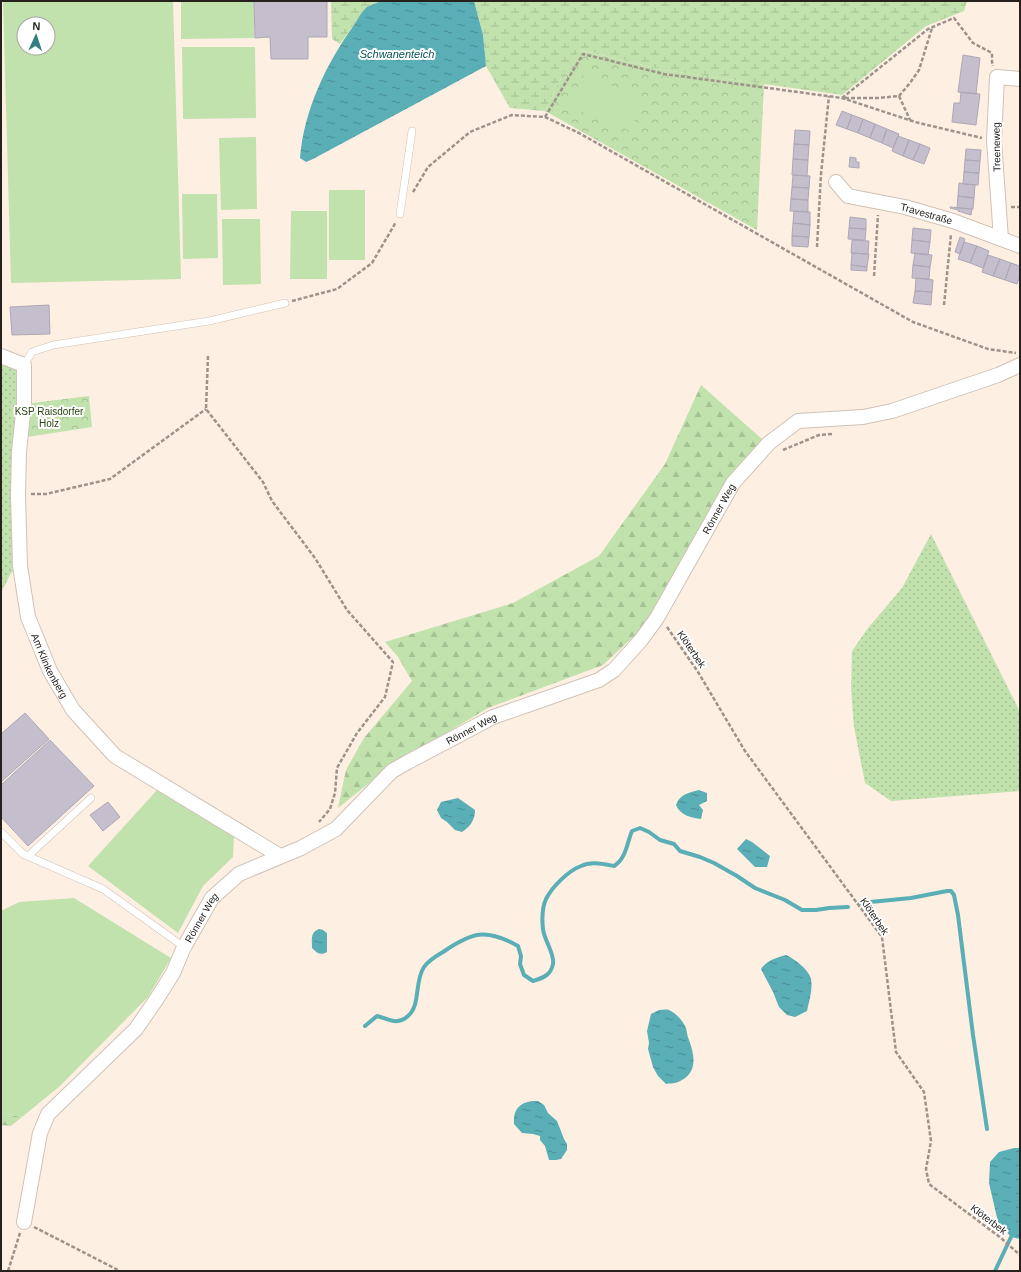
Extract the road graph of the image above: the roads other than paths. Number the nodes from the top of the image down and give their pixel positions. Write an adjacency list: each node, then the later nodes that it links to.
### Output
1 (1020, 79): 5 (street, Treeneweg)
2 (412, 131): 4 (lane)
3 (836, 182): 5 (street, Travestraße)
4 (400, 214)
5 (1001, 239): 6 (street, Travestraße)
6 (1020, 246)
7 (285, 303): 9 (lane)
8 (1, 356): 9 (street)
9 (24, 365): 14 (street, Am Klinkenberg)
10 (1020, 365): 14 (street, Rönner Weg)
11 (91, 798): 13 (lane)
12 (1, 832): 13 (lane)
13 (28, 856): 15 (lane)
14 (280, 856): 15 (street, Rönner Weg)
15 (184, 947): 16 (street, Rönner Weg)
16 (24, 1222)

